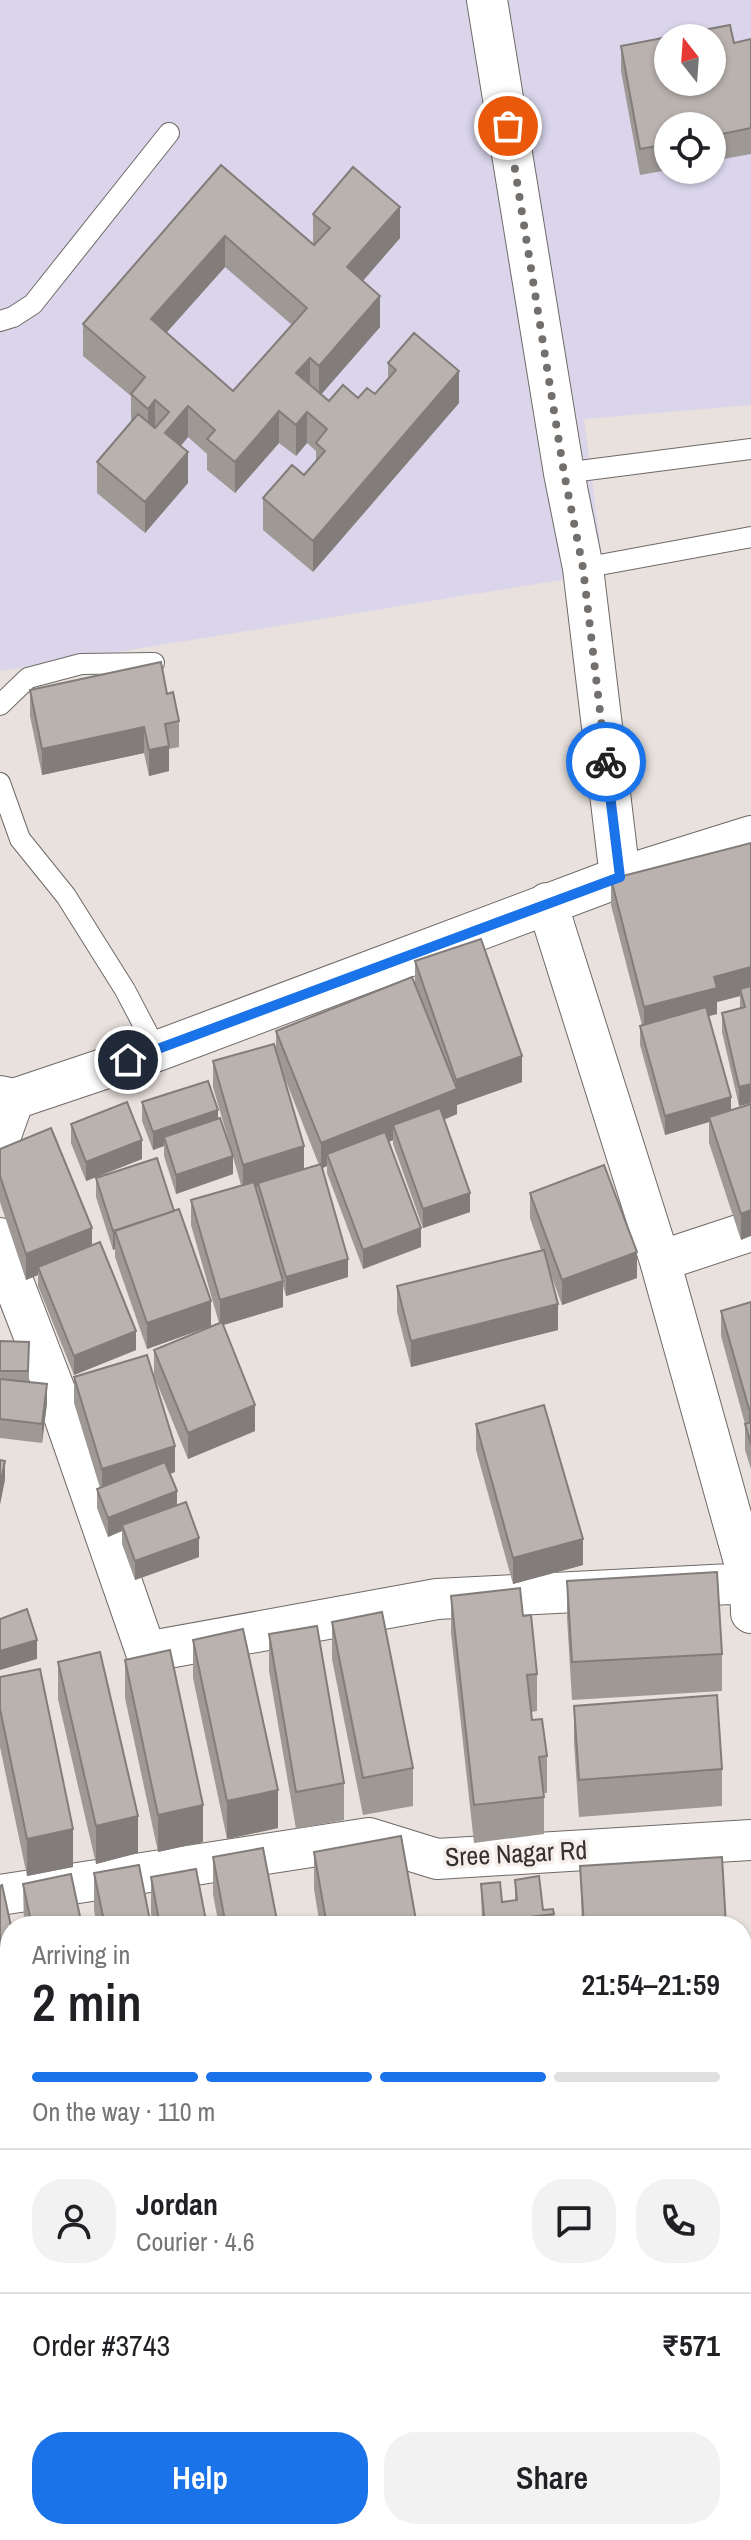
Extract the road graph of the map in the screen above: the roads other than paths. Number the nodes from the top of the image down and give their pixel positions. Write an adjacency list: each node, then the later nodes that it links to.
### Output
1 (487, 0): 5 (street)
2 (169, 133): 3 (lane)
3 (0, 321)
4 (751, 449): 5 (lane)
5 (564, 473): 7 (street)
6 (751, 537): 7 (lane)
7 (583, 568): 12 (street)
8 (154, 663): 9 (lane)
9 (0, 705)
10 (0, 783): 14 (lane)
11 (751, 836): 12 (street)
12 (620, 877): 13 (street)
13 (547, 903): 14 (street); 19 (street)
14 (157, 1051): 15 (street)
15 (7, 1097): 16 (street)
16 (0, 1138)
17 (751, 1231): 19 (street)
18 (0, 1238): 20 (street)
19 (660, 1261): 20 (street)
20 (751, 1583): 21 (street)
21 (751, 1613)
22 (751, 1840): 23 (street, Sree Nagar Rd)
23 (0, 1895)

